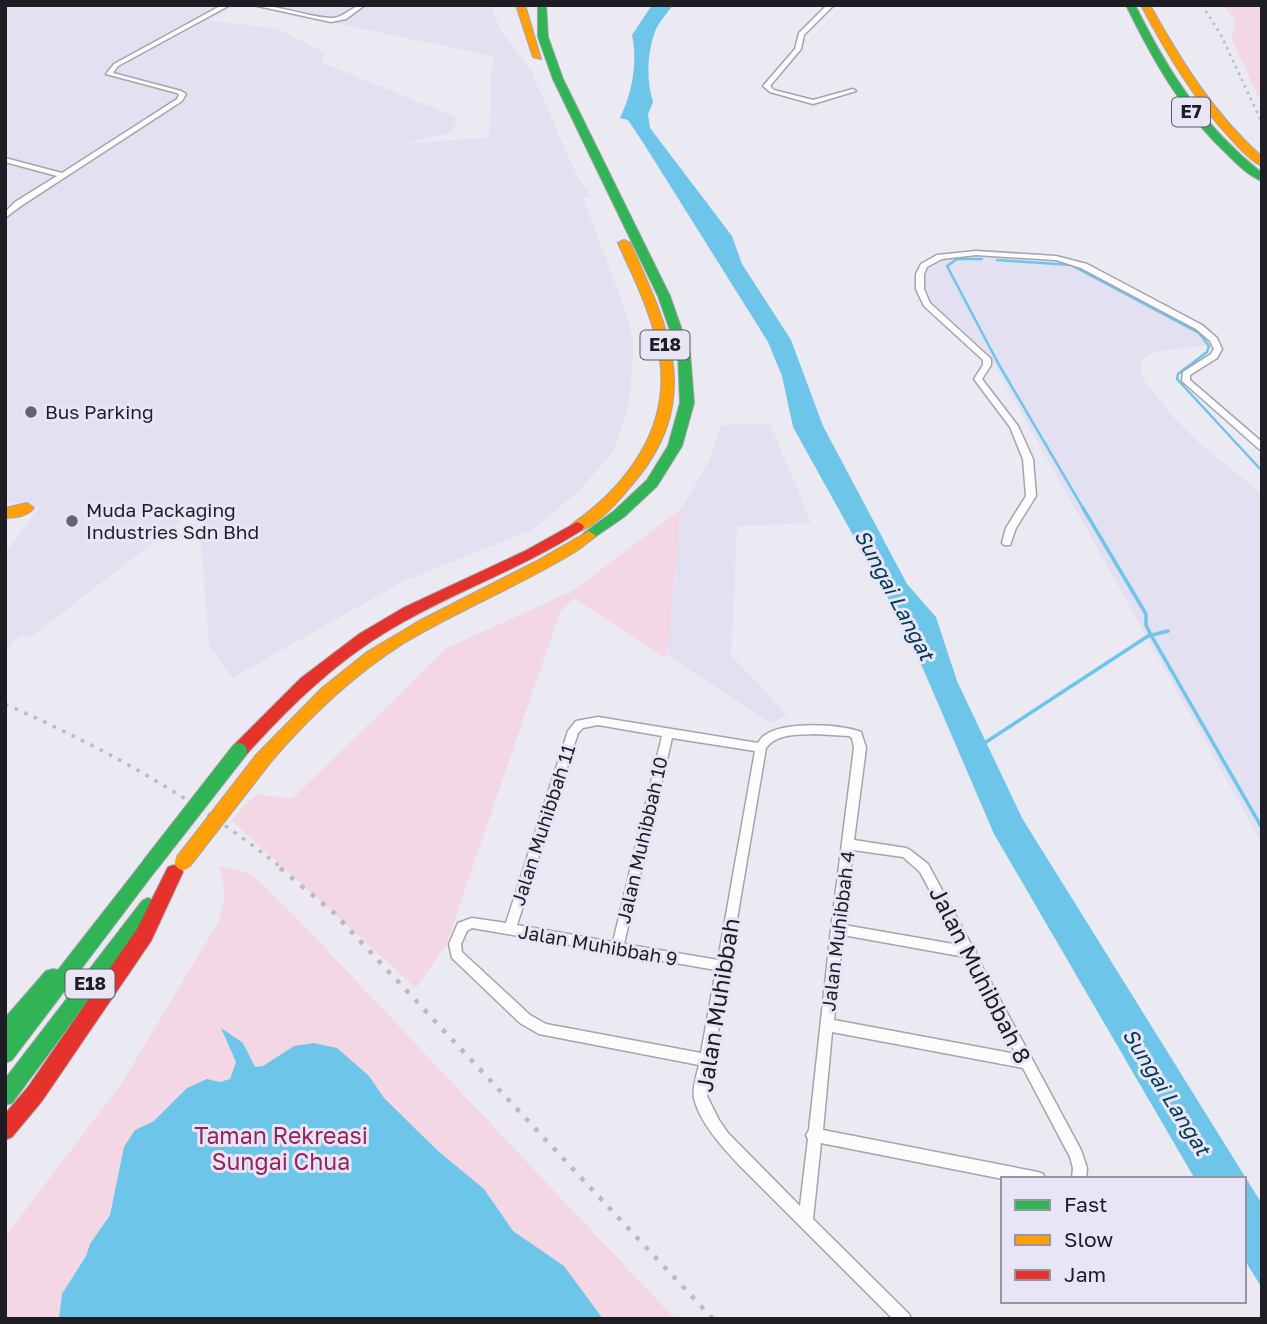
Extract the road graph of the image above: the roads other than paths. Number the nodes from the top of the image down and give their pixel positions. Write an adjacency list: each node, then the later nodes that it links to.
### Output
1 (227, 5): 12 (street)
2 (256, 5): 3 (street)
3 (362, 5)
4 (520, 5): 25 (main road, E18, bridge)
5 (542, 5): 22 (main road, E18, bridge)
6 (831, 5): 9 (street)
7 (1130, 5): 13 (main road, E7)
8 (1145, 5): 11 (main road, E7)
9 (853, 91)
10 (5, 160): 12 (street)
11 (1262, 163)
12 (62, 175): 14 (street)
13 (1262, 178)
14 (5, 216)
15 (1262, 447): 18 (street)
16 (27, 508): 17 (main road)
17 (5, 513)
18 (1007, 543)
19 (668, 732): 20 (street); 23 (street, Jalan Muhibbah 11); 26 (street, Jalan Muhibbah 10)
20 (763, 744): 21 (street, Jalan Muhibbah 4); 28 (street, Jalan Muhibbah)
21 (848, 844): 24 (street, Jalan Muhibbah 4); 27 (street, Jalan Muhibbah 8)
22 (178, 867): 36 (main road, E18); 37 (main road)
23 (510, 929): 26 (street, Jalan Muhibbah 9); 34 (street, Jalan Muhibbah 9)
24 (837, 929): 27 (street); 31 (street, Jalan Muhibbah 4)
25 (86, 947): 29 (main road); 33 (main road, E18)
26 (617, 948): 28 (street, Jalan Muhibbah 9)
27 (971, 953): 35 (street, Jalan Muhibbah 8)
28 (723, 966): 34 (street, Jalan Muhibbah)
29 (40, 989): 30 (main road); 32 (main road)
30 (5, 1020)
31 (827, 1025): 35 (street); 38 (street, Jalan Muhibbah 4)
32 (5, 1032)
33 (5, 1054)
34 (707, 1060): 41 (street, Jalan Muhibbah)
35 (1025, 1062): 40 (street, Jalan Muhibbah 8)
36 (5, 1096)
37 (5, 1130)
38 (813, 1135): 39 (street); 41 (street, Jalan Muhibbah 4)
39 (1028, 1177)
40 (1079, 1177)
41 (806, 1222): 42 (street, Jalan Muhibbah)
42 (904, 1319)

